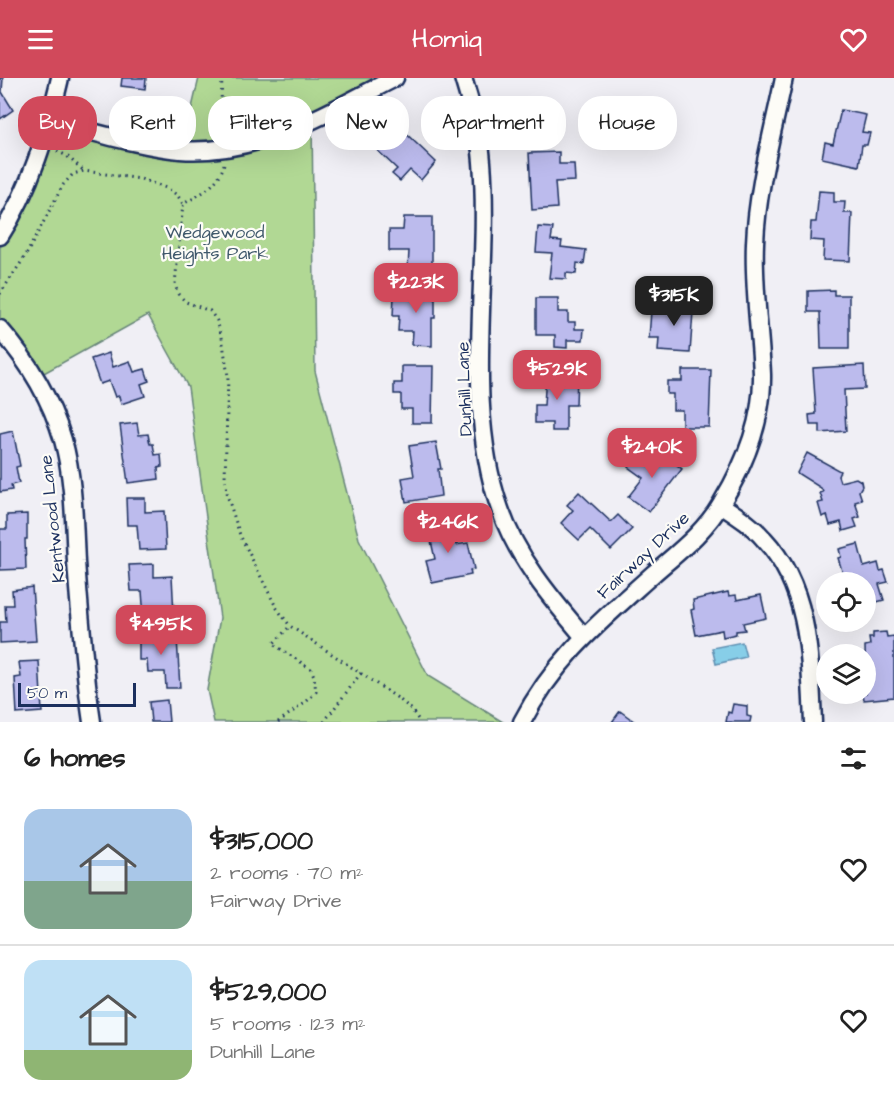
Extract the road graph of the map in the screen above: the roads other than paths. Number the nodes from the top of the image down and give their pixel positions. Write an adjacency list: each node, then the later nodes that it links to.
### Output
1 (60, 78): 5 (street)
2 (395, 78): 6 (street)
3 (463, 78): 11 (street, Dunhill Lane)
4 (784, 78): 10 (street, Fairway Drive)
5 (56, 96)
6 (97, 132)
7 (40, 150): 8 (street)
8 (0, 236)
9 (0, 329): 12 (street, Kentwood Lane)
10 (721, 505): 11 (street, Fairway Drive); 14 (street)
11 (584, 637): 13 (street, Fairway Drive)
12 (92, 722)
13 (522, 722)
14 (813, 722)

